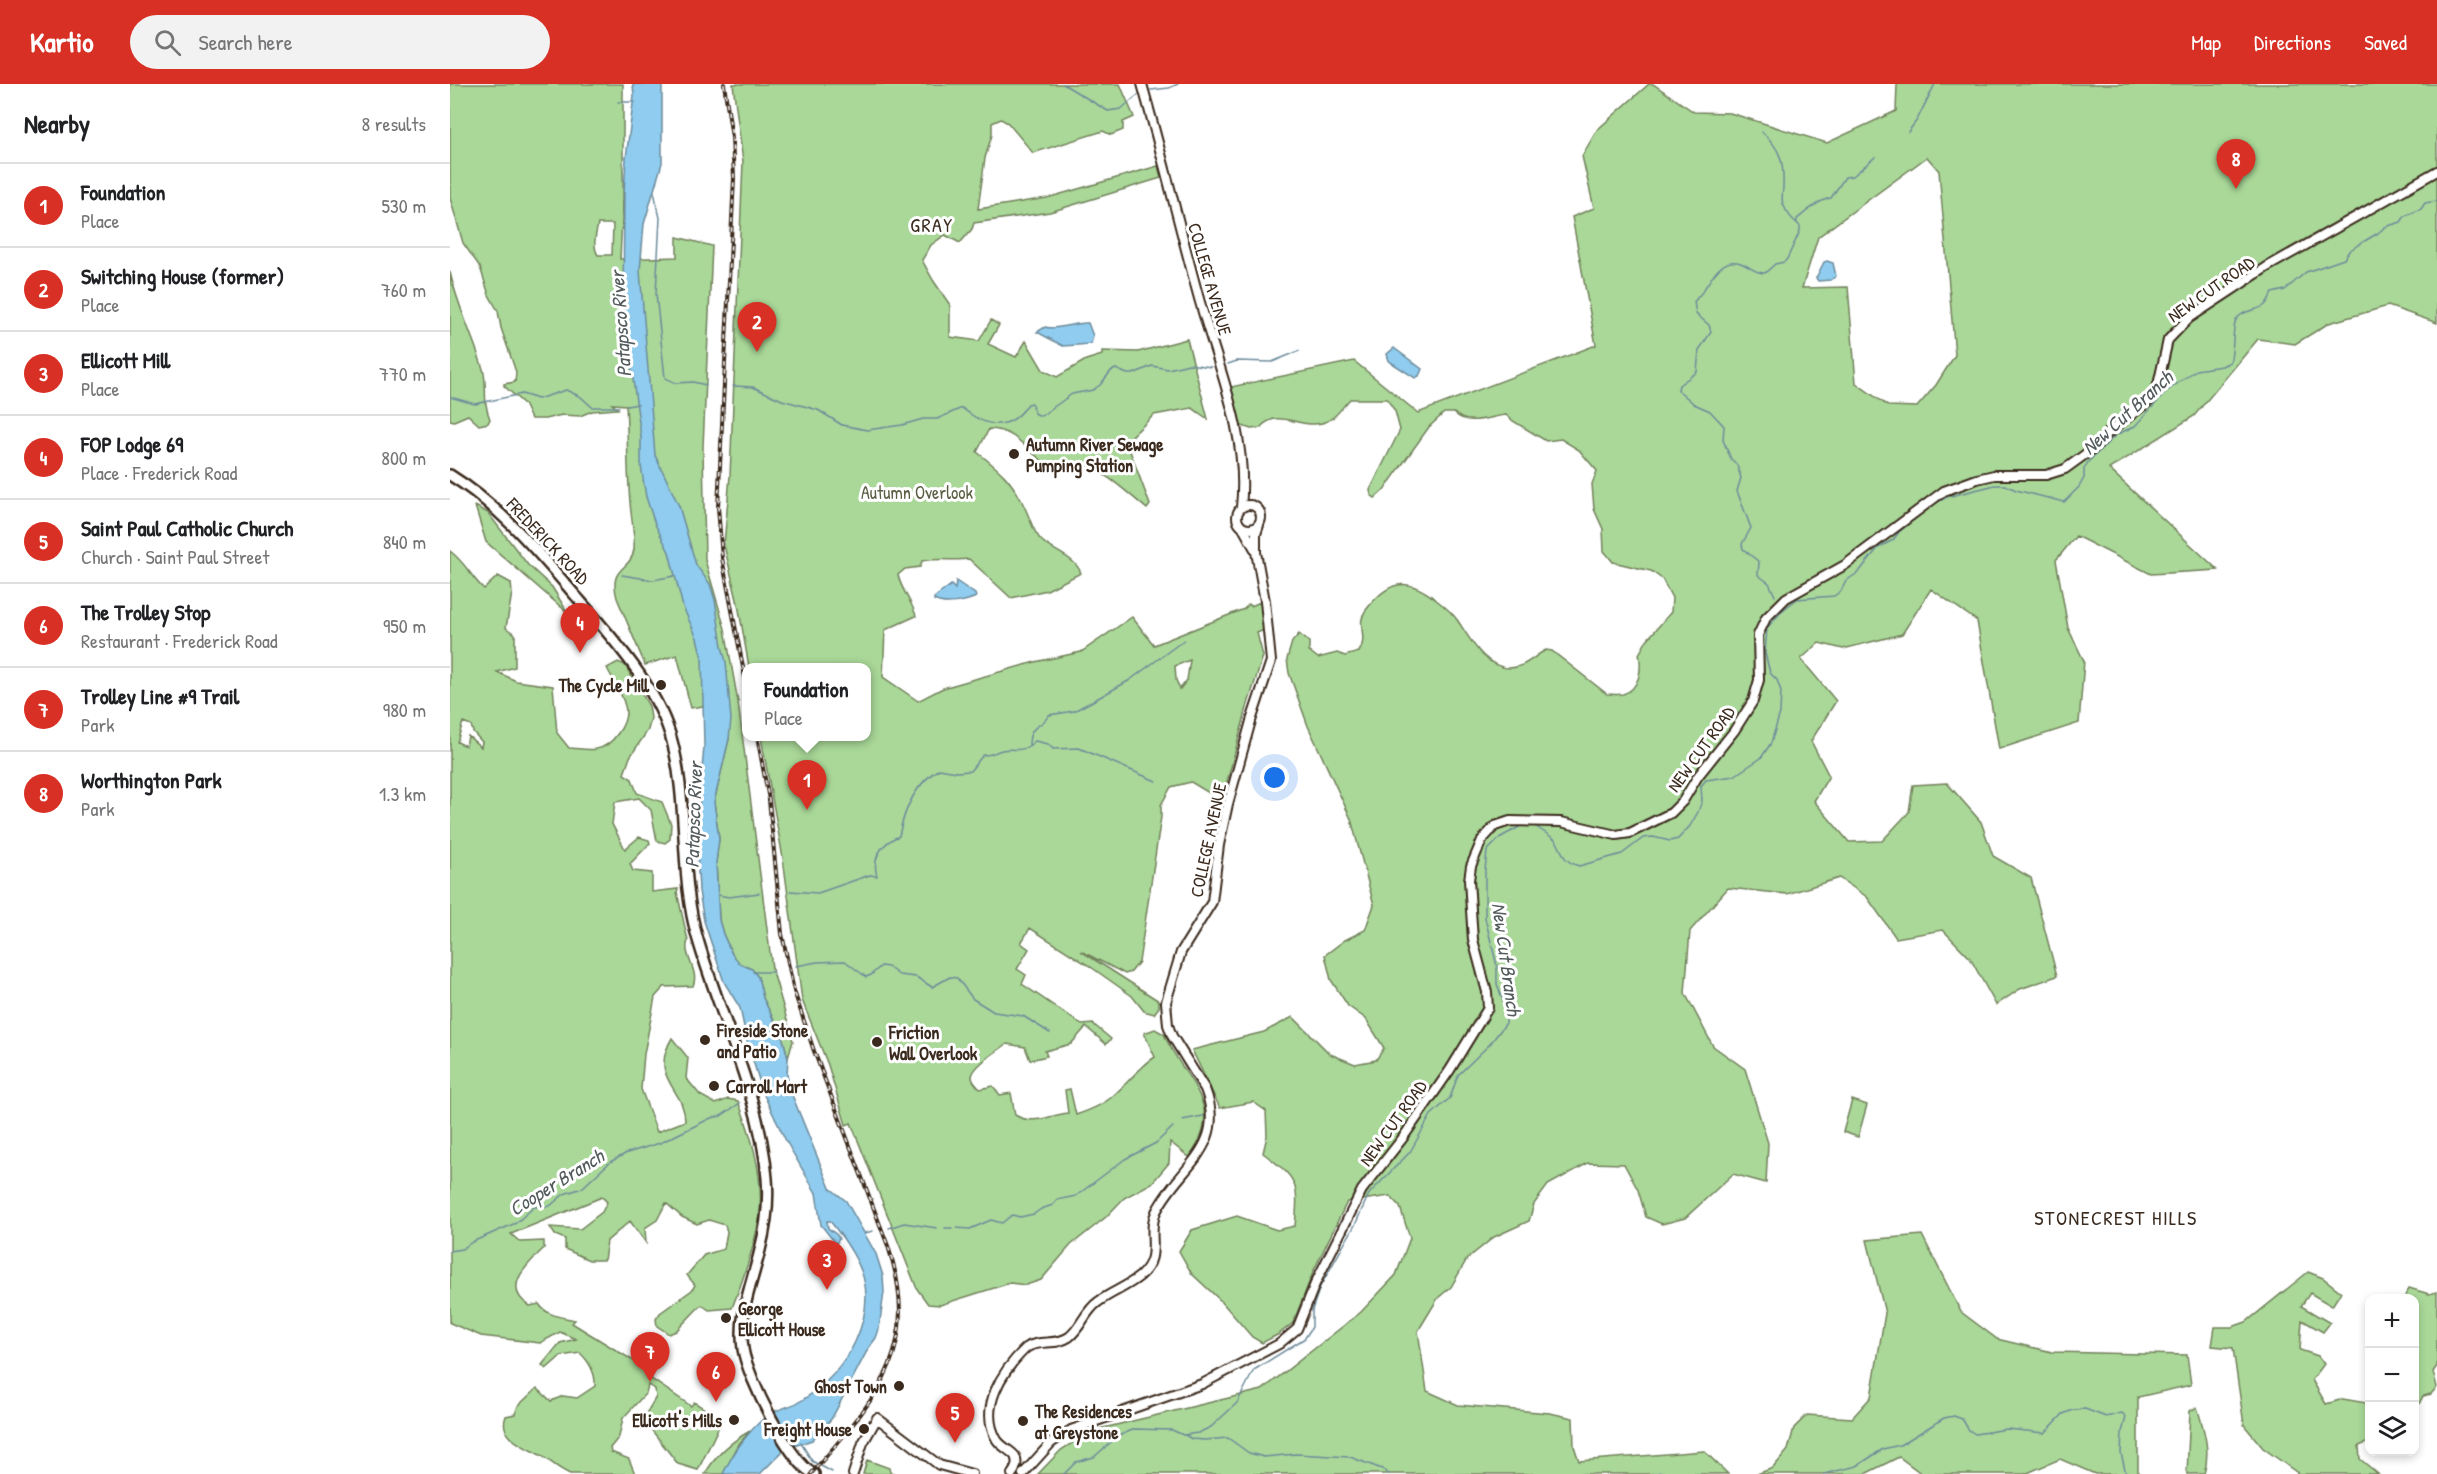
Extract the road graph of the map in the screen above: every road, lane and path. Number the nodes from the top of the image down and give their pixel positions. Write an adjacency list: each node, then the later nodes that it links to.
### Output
1 (1142, 84): 4 (street, COLLEGE AVENUE)
2 (2437, 171): 14 (street, NEW CUT ROAD)
3 (450, 475): 10 (main road, FREDERICK ROAD)
4 (1244, 484): 5 (street, COLLEGE AVENUE); 6 (street, COLLEGE AVENUE)
5 (1254, 505): 6 (street); 7 (street, COLLEGE AVENUE)
6 (1241, 507): 8 (street, COLLEGE AVENUE)
7 (1259, 525): 8 (street); 9 (street, COLLEGE AVENUE)
8 (1243, 528): 9 (street, COLLEGE AVENUE)
9 (1256, 552): 13 (street, COLLEGE AVENUE)
10 (814, 1474)
11 (853, 1474): 12 (street)
12 (972, 1474)
13 (1012, 1474)
14 (1023, 1474)

